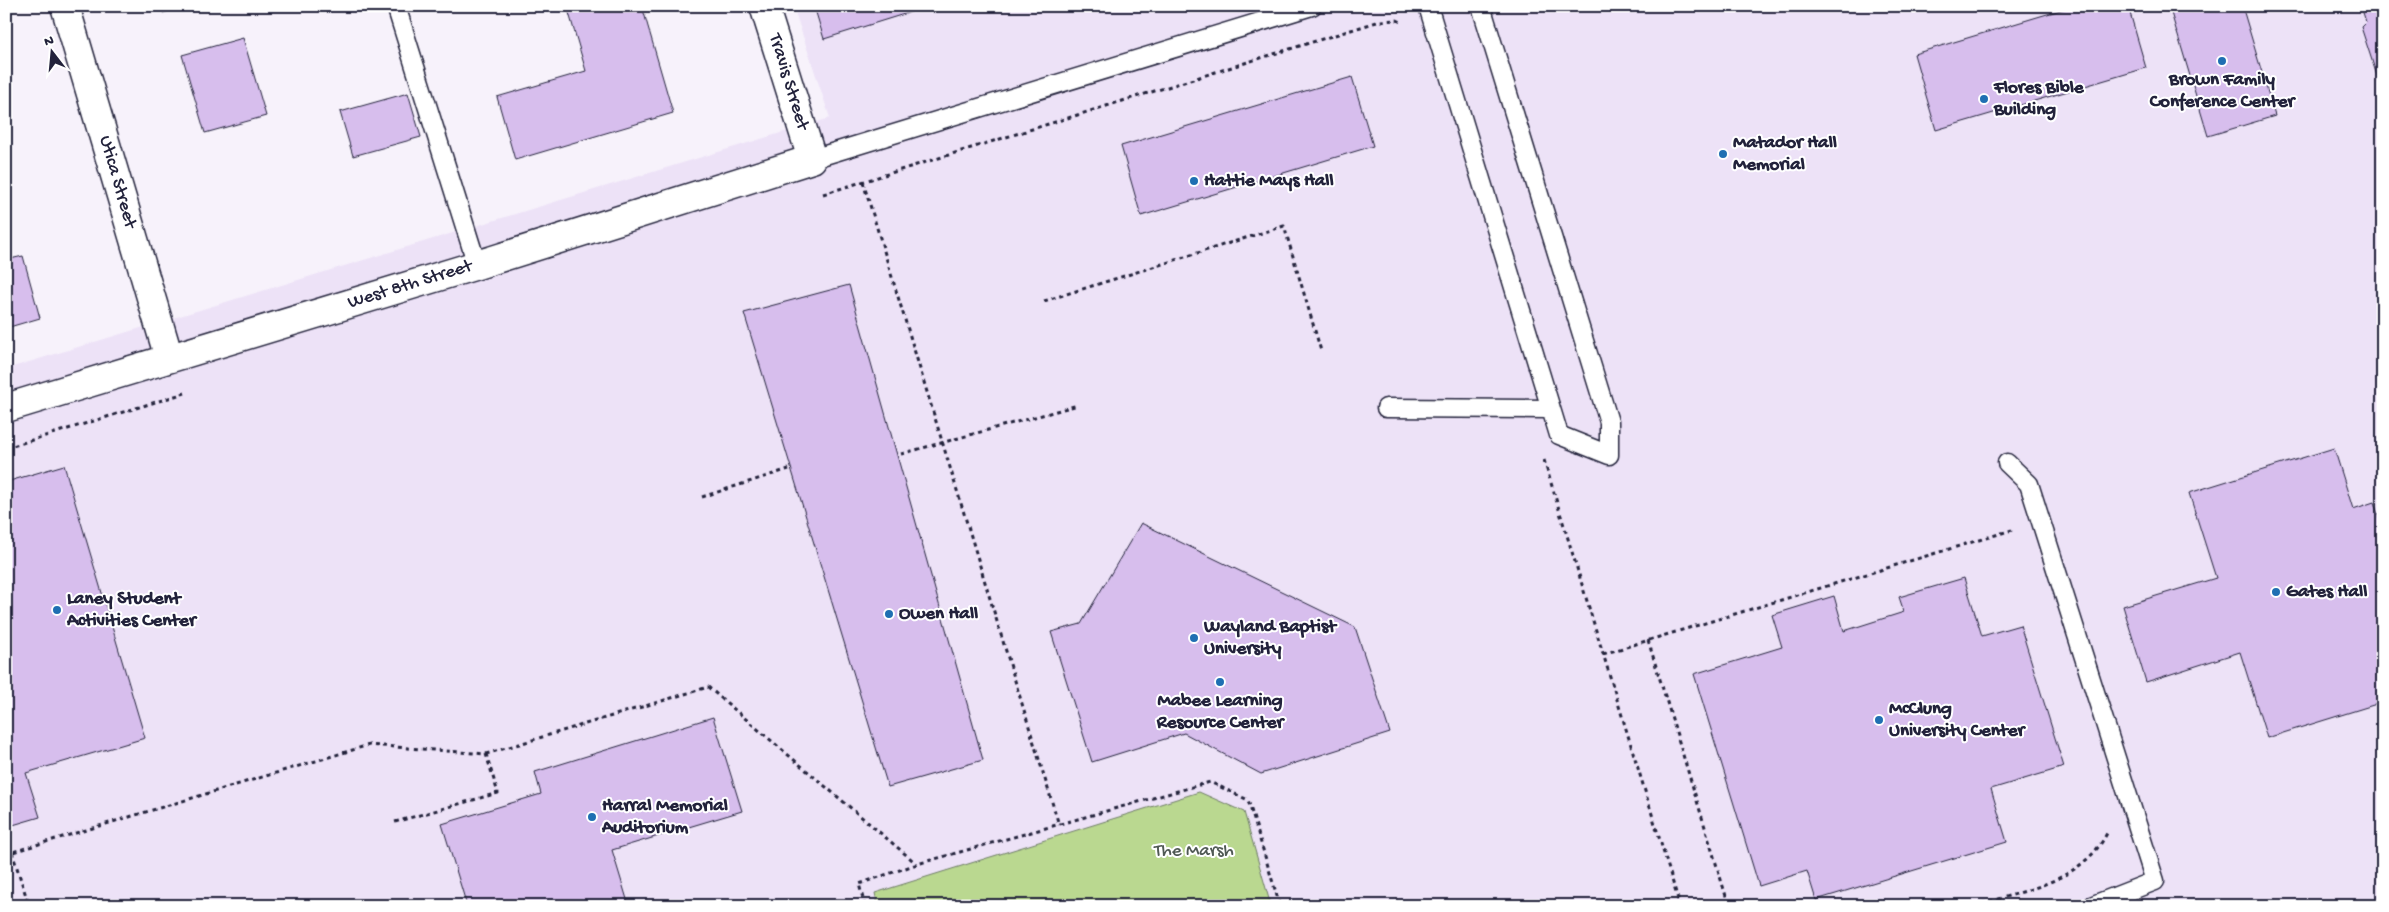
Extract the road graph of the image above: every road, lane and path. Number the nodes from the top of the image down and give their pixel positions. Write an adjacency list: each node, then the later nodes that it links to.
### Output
1 (65, 6): 12 (street, Utica Street)
2 (396, 6): 9 (lane)
3 (764, 6): 7 (street, Travis Street)
4 (1312, 6): 7 (lane)
5 (1428, 6): 17 (lane)
6 (1481, 6): 17 (lane)
7 (812, 158): 9 (street, West 8th Street)
8 (863, 182): 18 (path)
9 (478, 265): 12 (street, West 8th Street)
10 (1044, 301): 11 (path)
11 (1321, 351)
12 (169, 358): 14 (street, West 8th Street)
13 (1078, 405): 18 (path)
14 (6, 408)
15 (1386, 408): 16 (lane)
16 (1529, 409): 17 (lane); 25 (path)
17 (1551, 409)
18 (942, 442): 19 (path); 28 (path)
19 (902, 454)
20 (2007, 463): 39 (lane)
21 (789, 470): 22 (path)
22 (702, 497)
23 (2018, 528): 24 (path)
24 (1648, 640): 25 (path); 37 (path)
25 (1604, 654): 36 (path)
26 (486, 754): 27 (path); 30 (path); 32 (path)
27 (395, 822)
28 (1059, 825): 32 (path); 35 (path)
29 (2110, 826): 38 (path)
30 (12, 852): 31 (path); 33 (path)
31 (6, 854)
32 (918, 864): 34 (path)
33 (28, 899)
34 (865, 906)
35 (1280, 906)
36 (1680, 906)
37 (1729, 906)
38 (1974, 906)
39 (2091, 906)

